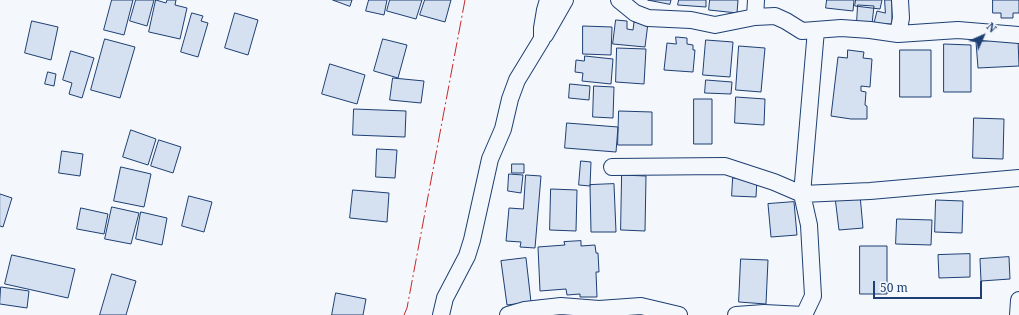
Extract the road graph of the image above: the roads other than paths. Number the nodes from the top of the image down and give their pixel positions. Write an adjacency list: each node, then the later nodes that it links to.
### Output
1 (548, 0): 10 (street)
2 (565, 0): 10 (street)
3 (619, 0): 6 (street)
4 (756, 0): 6 (street)
5 (900, 0): 8 (street)
6 (755, 17): 7 (street)
7 (816, 30): 8 (street); 13 (street)
8 (898, 34): 9 (street)
9 (1019, 35)
10 (542, 39): 15 (street)
11 (612, 167): 13 (street)
12 (1019, 178): 13 (street)
13 (802, 194): 19 (street)
14 (1019, 300): 20 (street)
15 (441, 315)
16 (508, 315): 17 (street)
17 (678, 315)
18 (736, 315): 19 (street)
19 (804, 315)
20 (1018, 315)

